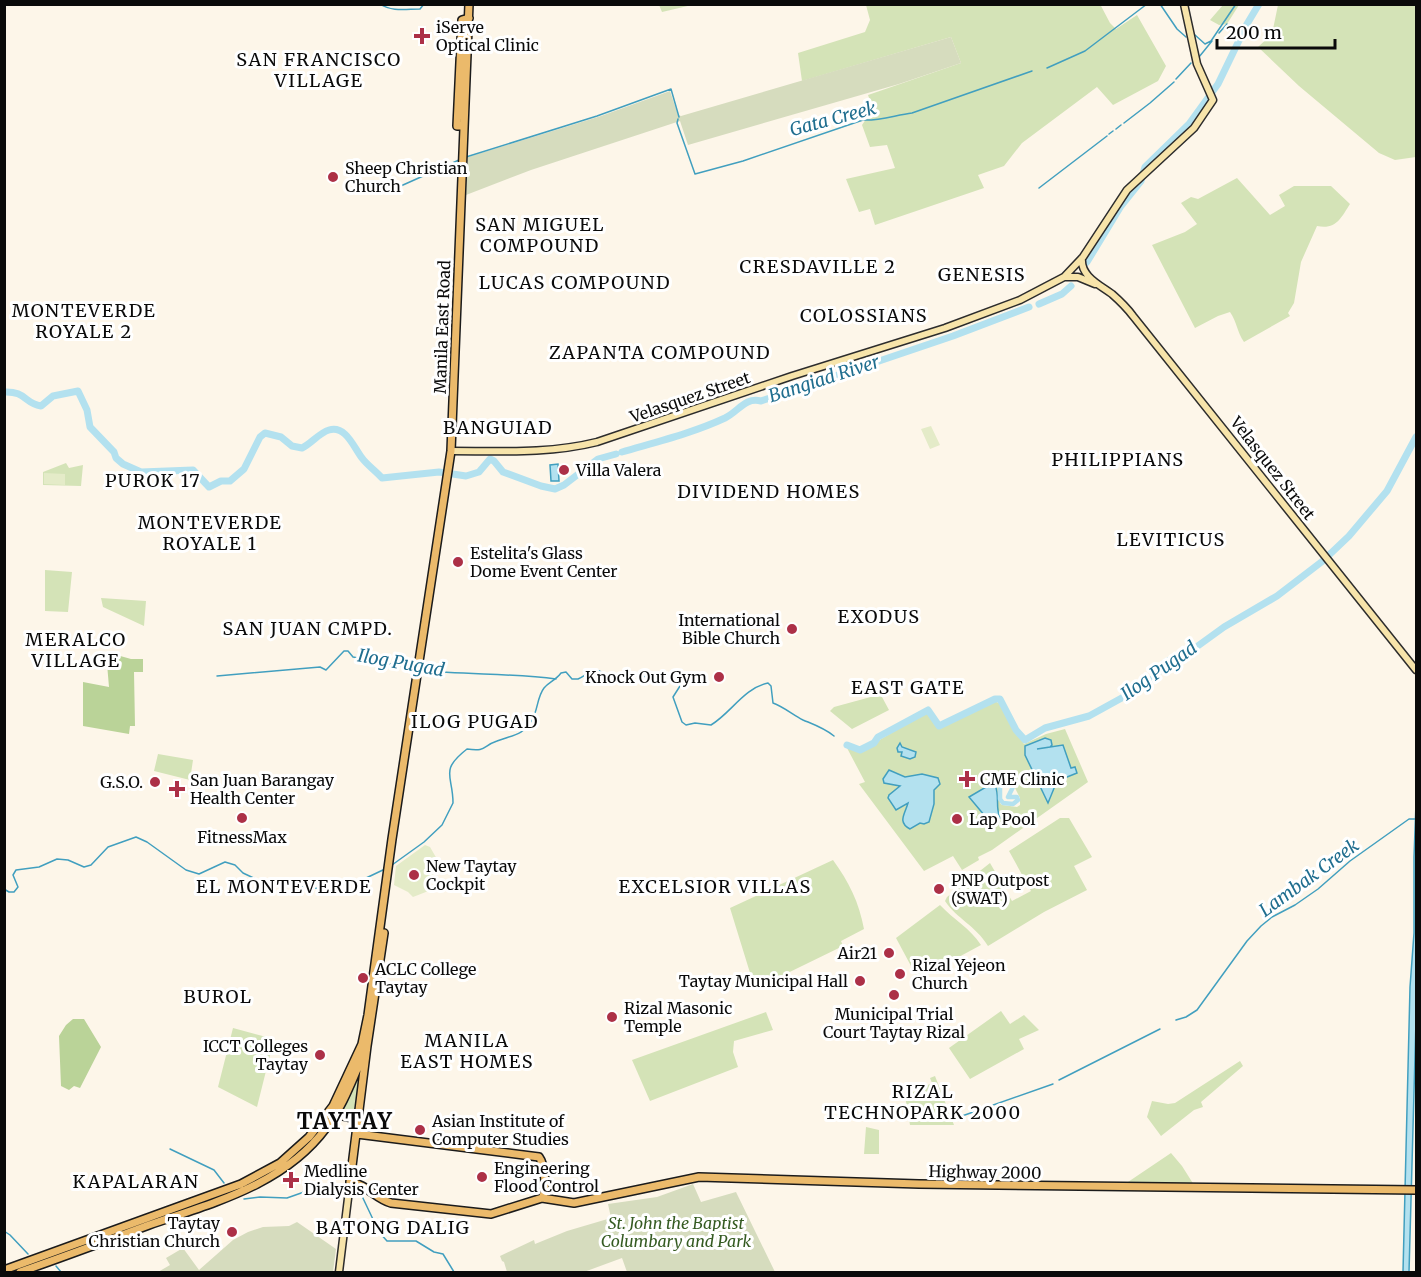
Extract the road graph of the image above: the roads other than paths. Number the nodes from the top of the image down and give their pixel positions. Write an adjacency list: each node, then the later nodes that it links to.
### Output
1 (469, 4): 6 (main road, Manila East Road)
2 (1184, 4): 3 (main road, Velasquez Street)
3 (1083, 257): 4 (main road, Velasquez Street); 5 (main road, Velasquez Street)
4 (1064, 277): 5 (main road, Velasquez Street); 6 (main road, Velasquez Street)
5 (1103, 288): 7 (main road, Velasquez Street)
6 (451, 451): 8 (main road, Manila East Road)
7 (1416, 670)
8 (385, 912): 9 (main road); 9 (main road)
9 (365, 1045): 10 (main road); 11 (main road)
10 (332, 1114): 11 (main road); 18 (main road)
11 (358, 1122): 12 (main road)
12 (357, 1134): 13 (main road); 14 (main road)
13 (351, 1182): 16 (main road); 21 (main road)
14 (545, 1189): 16 (main road); 17 (main road)
15 (1415, 1190): 17 (main road, Highway 2000)
16 (542, 1198): 17 (main road, Highway 2000)
17 (556, 1200)
18 (54, 1256): 19 (main road); 20 (main road)
19 (4, 1270)
20 (20, 1272)
21 (339, 1272)

